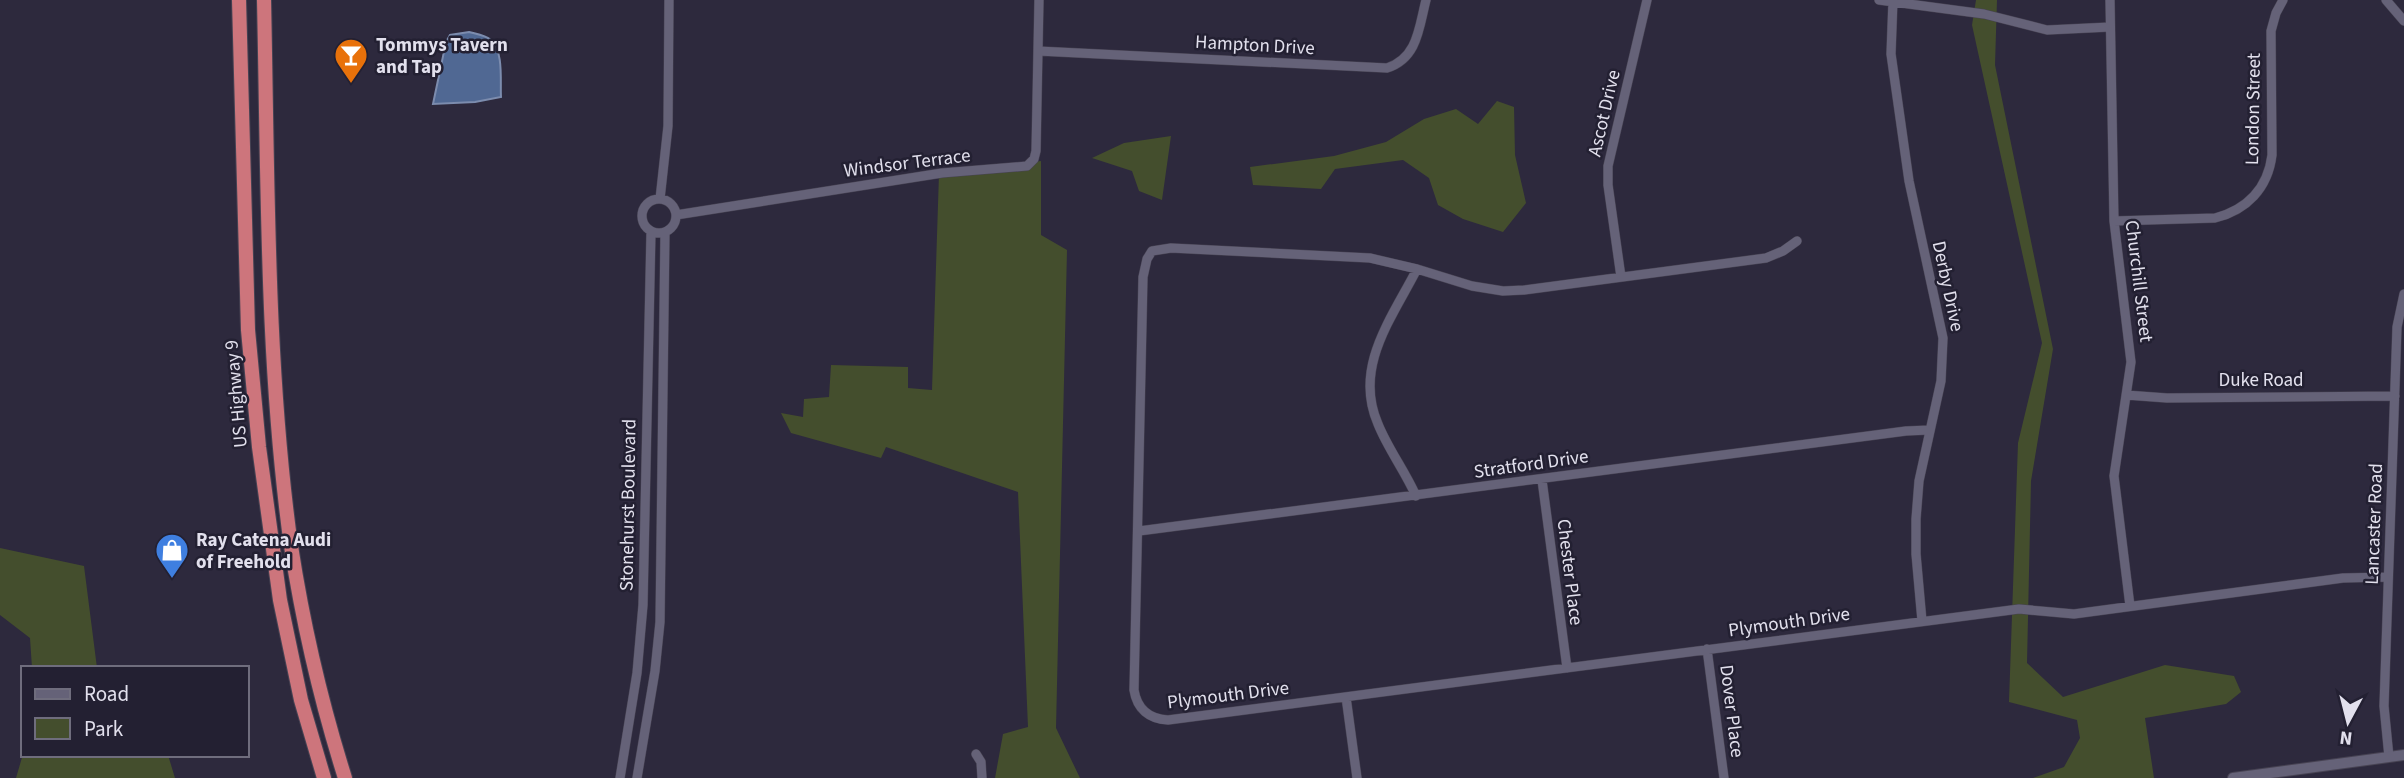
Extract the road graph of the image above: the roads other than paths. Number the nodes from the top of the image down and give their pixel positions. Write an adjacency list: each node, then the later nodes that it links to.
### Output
1 (239, 0): 41 (highway, US Highway 9)
2 (264, 0): 42 (highway)
3 (669, 0): 15 (street, Stonehurst Boulevard)
4 (1039, 0): 14 (street)
5 (1426, 0): 14 (street, Hampton Drive)
6 (1647, 0): 22 (street, Ascot Drive)
7 (1879, 0): 11 (street)
8 (2110, 0): 13 (street, Churchill Street)
9 (2283, 0): 17 (street, London Street)
10 (2386, 0): 12 (street)
11 (1893, 1): 13 (street); 26 (street, Derby Drive)
12 (2404, 21)
13 (2110, 27): 17 (street, Churchill Street)
14 (1038, 51): 16 (street, Windsor Terrace)
15 (660, 199): 16 (street); 18 (street, Stonehurst Boulevard)
16 (676, 215): 19 (street)
17 (2114, 221): 24 (street, Churchill Street)
18 (651, 232): 19 (street); 30 (street, Stonehurst Boulevard)
19 (665, 232): 31 (street, Stonehurst Boulevard)
20 (1797, 241): 22 (street, Plymouth Drive)
21 (1417, 268): 22 (street, Plymouth Drive); 28 (street); 29 (street, Plymouth Drive)
22 (1621, 277)
23 (2404, 293): 25 (street, Lancaster Road)
24 (2126, 395): 25 (street, Duke Road); 33 (street, Churchill Street)
25 (2395, 396): 32 (street, Lancaster Road)
26 (1929, 430): 27 (street, Stratford Drive); 34 (street, Derby Drive)
27 (1542, 480): 28 (street, Stratford Drive); 36 (street, Chester Place)
28 (1416, 496): 29 (street, Stratford Drive)
29 (1139, 531): 37 (street, Plymouth Drive)
30 (644, 555): 31 (street); 43 (street, Stonehurst Boulevard)
31 (661, 556): 44 (street, Stonehurst Boulevard)
32 (2388, 577): 33 (street, Plymouth Drive); 40 (street, Lancaster Road)
33 (2130, 606): 34 (street, Plymouth Drive)
34 (1922, 621): 35 (street, Plymouth Drive)
35 (1707, 649): 36 (street, Plymouth Drive); 47 (street, Dover Place)
36 (1567, 668): 37 (street, Plymouth Drive)
37 (1346, 697): 46 (street)
38 (976, 754): 45 (street)
39 (2404, 755): 40 (street)
40 (2389, 757): 48 (street)
41 (324, 778)
42 (345, 778)
43 (621, 778)
44 (637, 778)
45 (982, 778)
46 (1357, 778)
47 (1724, 778)
48 (2233, 778)

